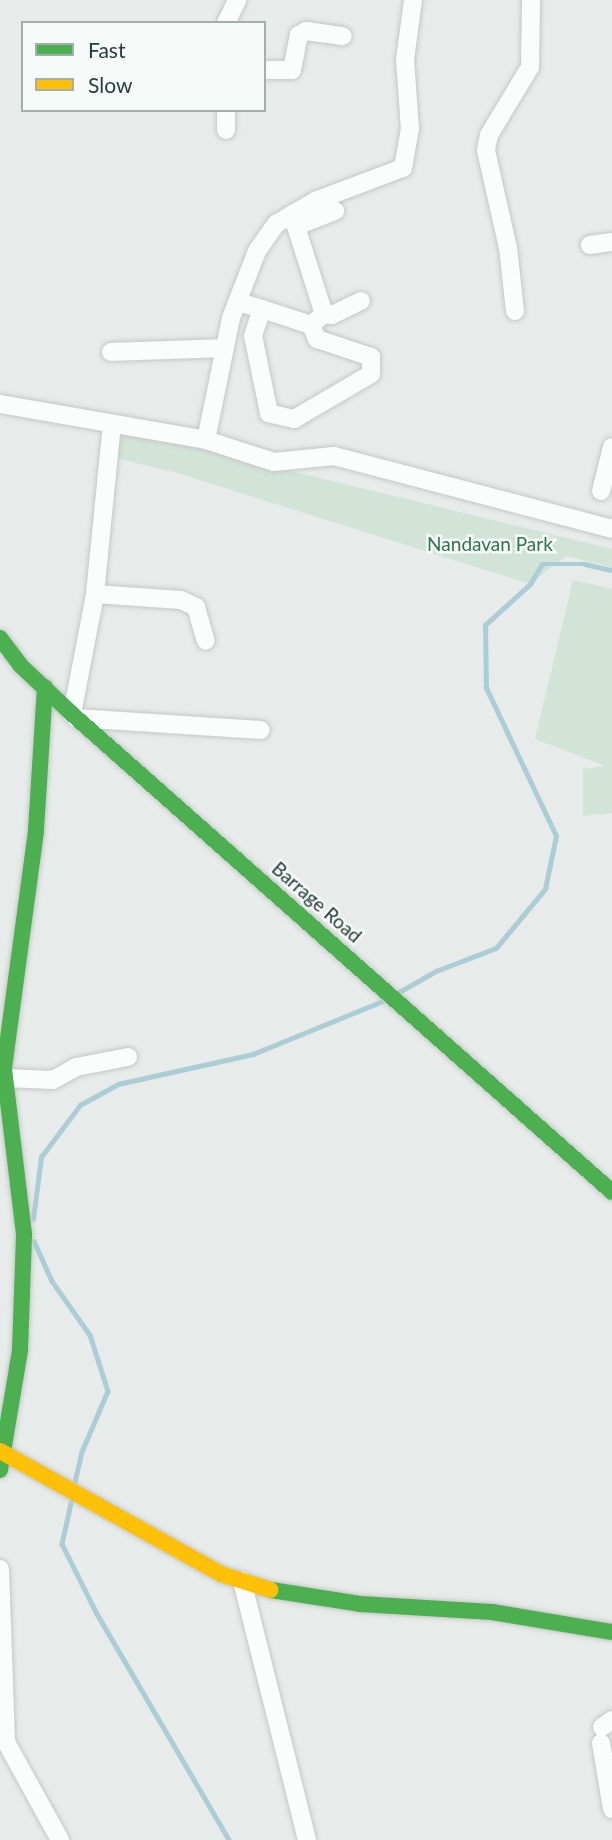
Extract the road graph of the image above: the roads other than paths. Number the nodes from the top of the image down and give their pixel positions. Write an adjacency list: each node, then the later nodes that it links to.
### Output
1 (237, 0): 4 (street)
2 (413, 0): 10 (street)
3 (531, 0): 16 (street)
4 (227, 21)
5 (343, 36): 6 (street)
6 (266, 70)
7 (226, 112): 8 (street)
8 (226, 130)
9 (335, 211): 10 (street)
10 (294, 231): 14 (street); 17 (street)
11 (612, 242): 12 (street)
12 (590, 245)
13 (362, 301): 17 (street)
14 (238, 302): 15 (street); 18 (street)
15 (262, 309): 17 (street); 17 (street)
16 (515, 312)
17 (317, 320)
18 (225, 348): 19 (street); 22 (street)
19 (111, 352)
20 (0, 404): 21 (street)
21 (112, 424): 22 (street); 26 (street)
22 (206, 440): 25 (street)
23 (612, 447): 24 (street)
24 (601, 491)
25 (612, 529)
26 (95, 594): 28 (street); 30 (street)
27 (0, 639): 29 (street, Barrage Road)
28 (206, 641)
29 (45, 688): 30 (street, Barrage Road); 32 (street)
30 (74, 716): 31 (street); 35 (street, Barrage Road)
31 (261, 730)
32 (6, 991): 34 (street)
33 (128, 1058): 34 (street)
34 (4, 1078): 36 (street)
35 (612, 1192)
36 (1, 1452): 37 (street); 39 (street)
37 (0, 1470)
38 (0, 1569): 41 (street)
39 (242, 1581): 40 (street); 45 (street)
40 (612, 1632)
41 (1, 1725): 44 (street)
42 (605, 1730): 43 (street)
43 (612, 1809)
44 (60, 1840)
45 (307, 1840)

